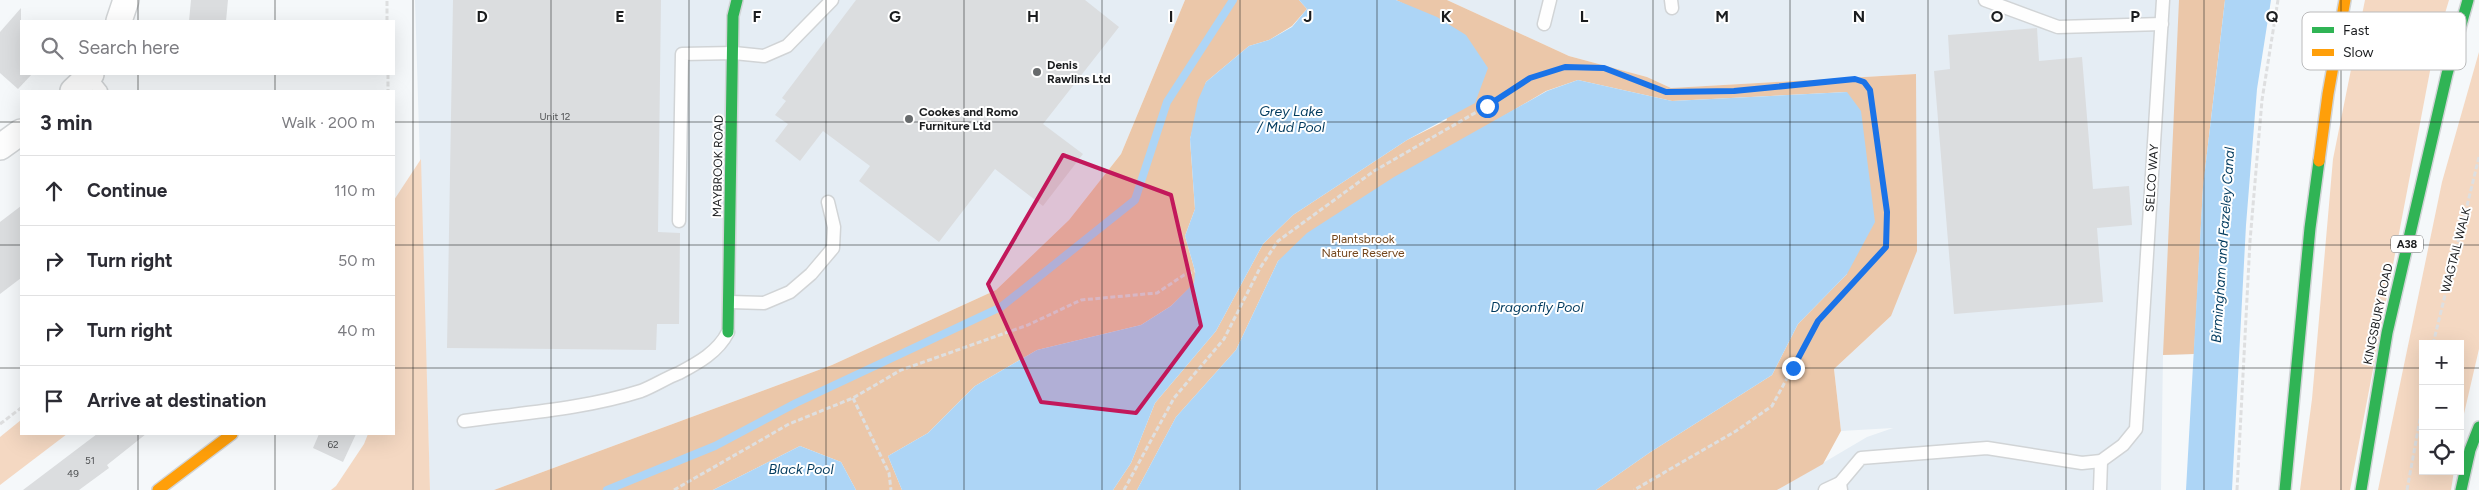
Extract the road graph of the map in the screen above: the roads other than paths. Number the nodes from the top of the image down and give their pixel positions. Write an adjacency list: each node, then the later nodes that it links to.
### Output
1 (126, 0): 7 (street)
2 (736, 0): 10 (main road, MAYBROOK ROAD)
3 (832, 0): 10 (lane)
4 (1550, 0): 8 (lane)
5 (1985, 0): 9 (lane)
6 (2163, 0): 9 (lane, SELCO WAY)
7 (119, 20)
8 (1544, 24)
9 (2162, 24): 22 (lane, SELCO WAY)
10 (734, 53): 16 (lane); 17 (main road, MAYBROOK ROAD)
11 (2332, 70): 27 (main road)
12 (2448, 70): 28 (main road, KINGSBURY ROAD / A38)
13 (20, 133): 14 (street)
14 (0, 147)
15 (828, 202): 17 (lane)
16 (678, 221)
17 (730, 302): 18 (main road, MAYBROOK ROAD)
18 (728, 332): 19 (lane)
19 (464, 422)
20 (2479, 427): 29 (main road)
21 (231, 435): 24 (main road)
22 (2101, 461): 23 (lane); 26 (lane)
23 (1841, 486): 25 (lane)
24 (158, 490)
25 (1825, 490)
26 (2100, 490)
27 (2284, 490)
28 (2361, 490)
29 (2461, 490)

